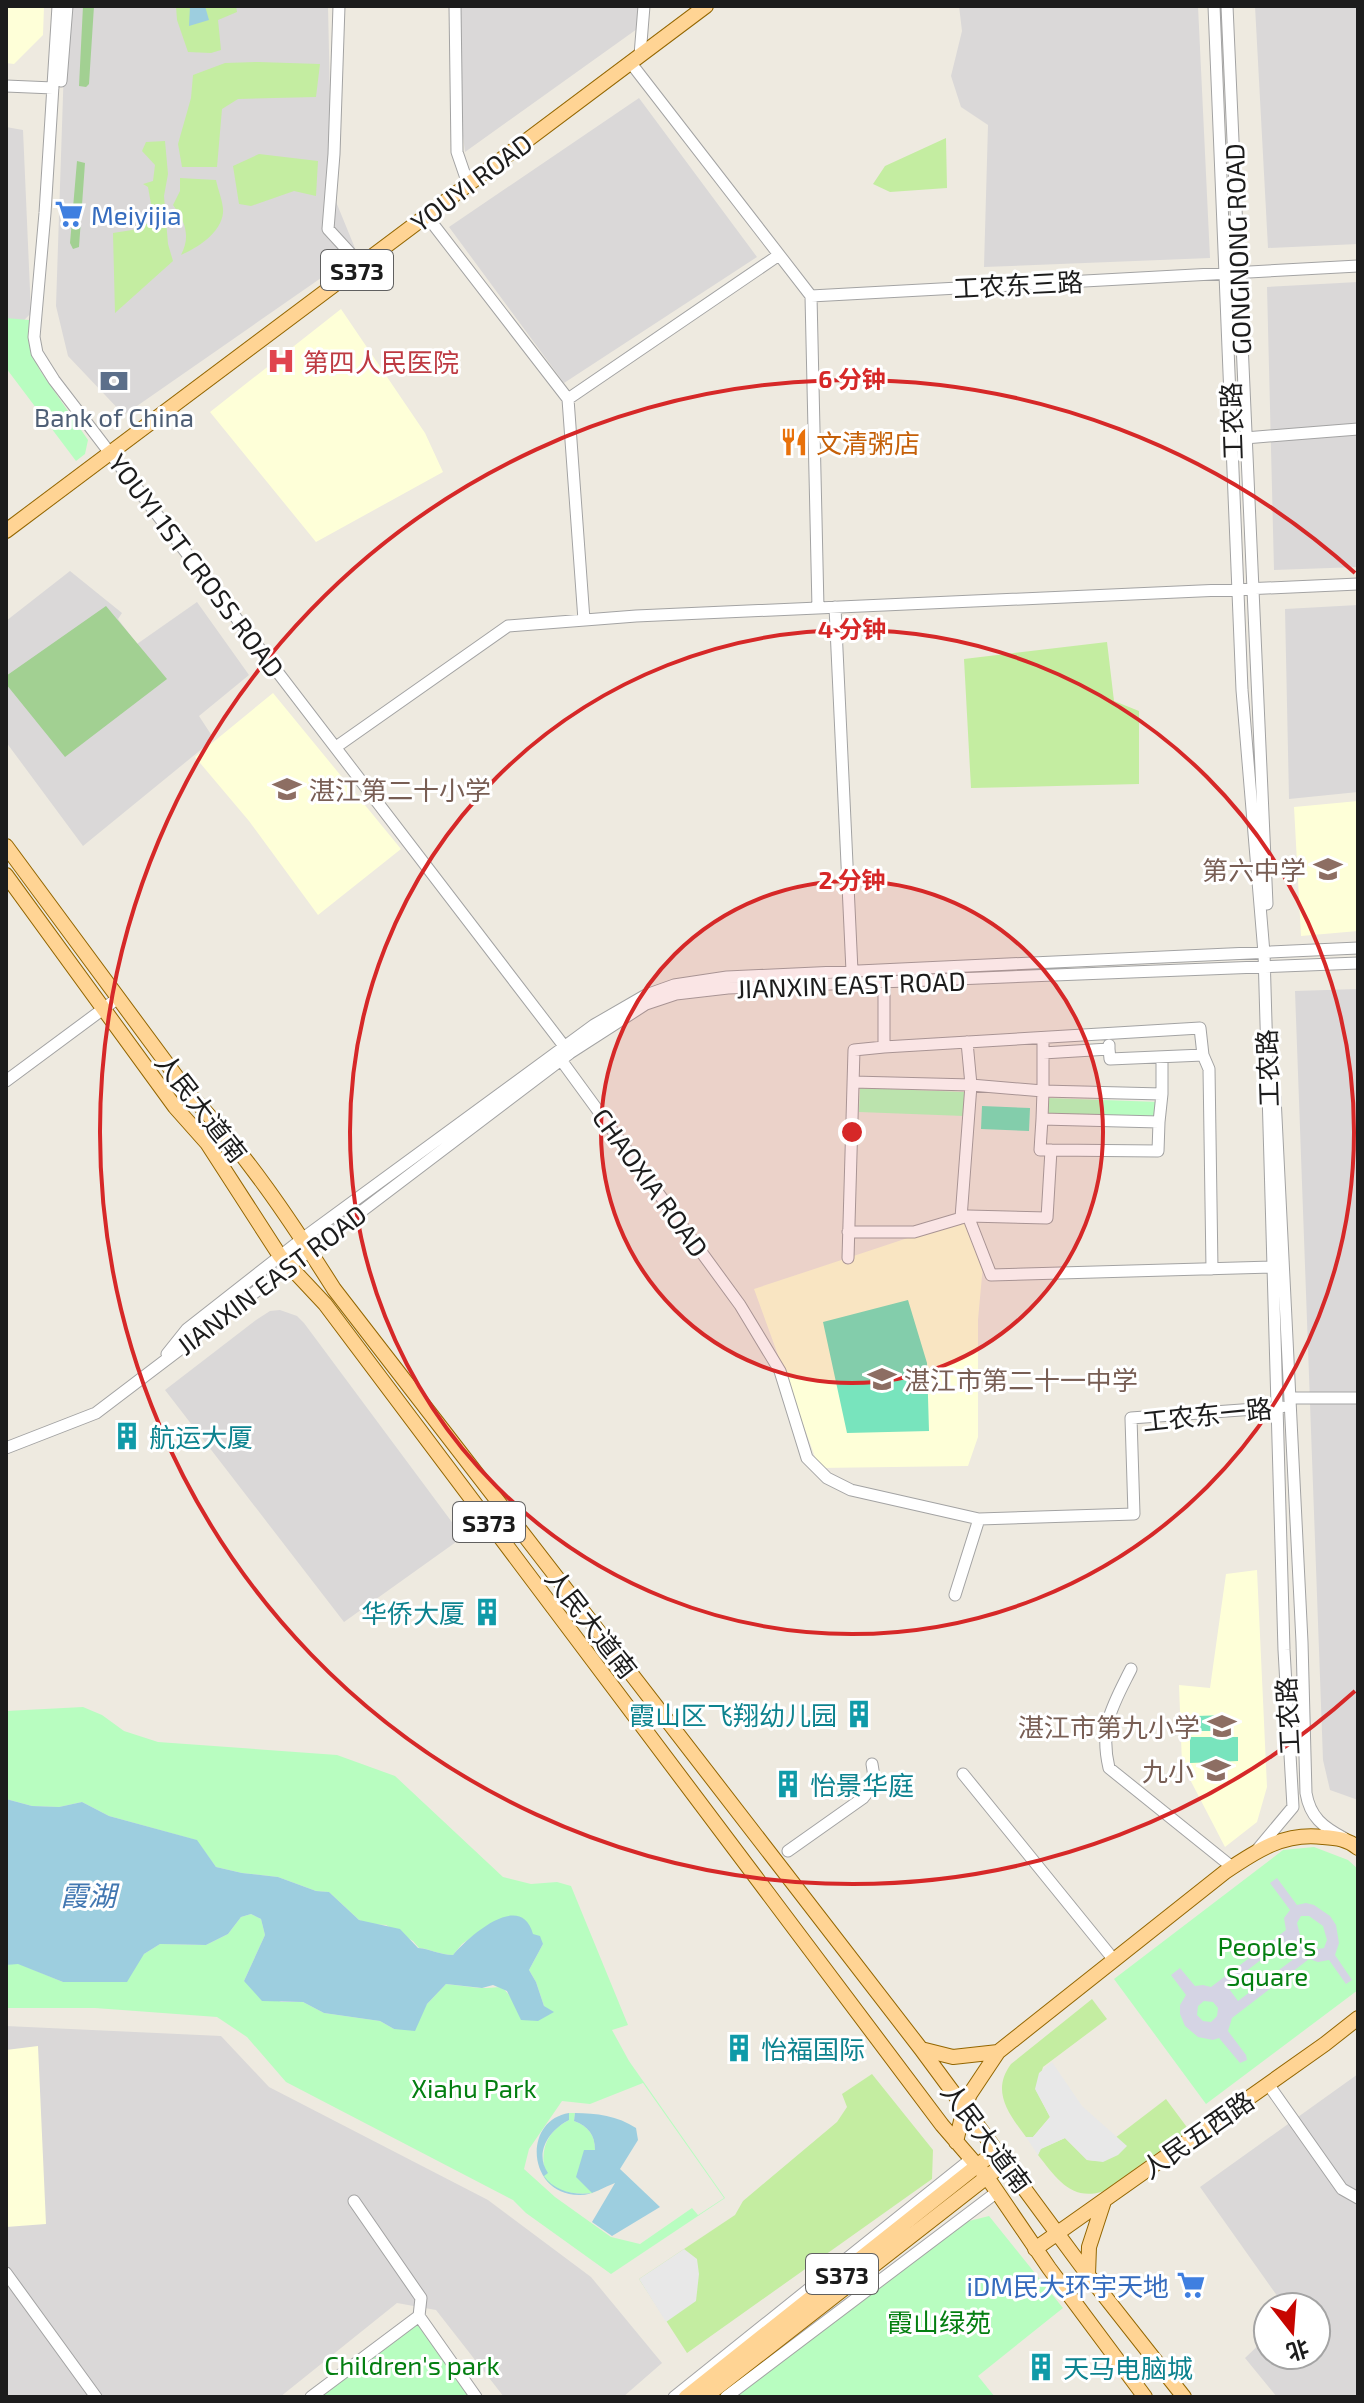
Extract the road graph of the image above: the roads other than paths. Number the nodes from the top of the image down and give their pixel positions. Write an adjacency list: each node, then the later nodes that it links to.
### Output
1 (58, 6): 11 (street, YOUYI 1ST CROSS ROAD)
2 (67, 6): 23 (street, YOUYI 1ST CROSS ROAD)
3 (339, 6): 15 (street)
4 (455, 6): 12 (street)
5 (644, 6): 9 (street)
6 (706, 6): 9 (main road, YOUYI ROAD / S373)
7 (1214, 6): 18 (street, GONGNONG ROAD)
8 (1227, 6): 17 (street, GONGNONG ROAD)
9 (635, 59): 12 (main road, YOUYI ROAD / S373); 14 (street)
10 (6, 86): 11 (street)
11 (53, 88): 23 (street, YOUYI 1ST CROSS ROAD)
12 (468, 184): 13 (main road, YOUYI ROAD / S373)
13 (426, 215): 15 (main road, YOUYI ROAD / S373); 20 (street)
14 (779, 255): 19 (street); 20 (street)
15 (362, 266): 23 (main road, YOUYI ROAD / S373)
16 (1358, 266): 17 (street, 工农东三路)
17 (1238, 271): 18 (street, 工农东三路); 22 (street, GONGNONG ROAD)
18 (1225, 272): 19 (street, 工农东三路); 26 (street, 工农路)
19 (811, 296): 29 (street)
20 (568, 399): 30 (street)
21 (1358, 429): 22 (street)
22 (1245, 438): 27 (street, GONGNONG ROAD)
23 (112, 450): 24 (main road, YOUYI ROAD / S373); 31 (street, YOUYI 1ST CROSS ROAD)
24 (6, 531)
25 (1358, 584): 27 (street)
26 (1238, 589): 27 (street); 28 (street); 35 (street, 工农路)
27 (1252, 589): 35 (street, 工农路)
28 (835, 607): 29 (street); 38 (street)
29 (818, 608): 30 (street)
30 (584, 620): 31 (street)
31 (336, 747): 47 (street, YOUYI 1ST CROSS ROAD)
32 (6, 846): 40 (main road, 人民大道南 / S373)
33 (6, 875): 41 (main road, 人民大道南 / S373)
34 (1358, 948): 35 (street, JIANXIN EAST ROAD)
35 (1262, 953): 37 (street, 工农路); 38 (street, JIANXIN EAST ROAD)
36 (1358, 963): 37 (street, JIANXIN EAST ROAD)
37 (1262, 967): 39 (street, JIANXIN EAST ROAD); 64 (street, 工农路); 67 (street, 工农路)
38 (852, 971): 47 (street, JIANXIN EAST ROAD)
39 (884, 983): 45 (street); 47 (street, JIANXIN EAST ROAD)
40 (118, 998): 41 (street); 61 (main road, 人民大道南 / S373)
41 (105, 1010): 51 (street); 63 (main road, 人民大道南 / S373)
42 (1109, 1034): 43 (street); 46 (street); 49 (street)
43 (1043, 1038): 44 (street); 48 (street)
44 (967, 1042): 45 (street); 53 (street)
45 (884, 1047): 52 (street)
46 (1109, 1049): 48 (street); 50 (street)
47 (565, 1053): 61 (street, JIANXIN EAST ROAD); 70 (street, CHAOXIA ROAD)
48 (1043, 1053): 54 (street)
49 (1203, 1055): 50 (street); 65 (street)
50 (1162, 1057): 55 (street)
51 (6, 1081)
52 (853, 1082): 53 (street); 60 (street)
53 (971, 1085): 54 (street); 59 (street)
54 (1043, 1091): 55 (street); 56 (street)
55 (1162, 1094): 57 (street)
56 (1042, 1119): 57 (street); 58 (street)
57 (1159, 1122): 58 (street)
58 (1051, 1150): 59 (street)
59 (964, 1217): 60 (street); 65 (street)
60 (848, 1232): 62 (street)
61 (305, 1244): 63 (street, JIANXIN EAST ROAD); 80 (main road, 人民大道南 / S373)
62 (848, 1258)
63 (284, 1261): 69 (street, JIANXIN EAST ROAD); 84 (main road, 人民大道南 / S373)
64 (1273, 1267): 65 (street); 68 (street, 工农路)
65 (1212, 1269)
66 (1358, 1398): 67 (street, 工农东一路)
67 (1290, 1402): 68 (street, 工农东一路); 75 (street, 工农路)
68 (1277, 1406): 70 (street, 工农东一路); 77 (street, 工农路)
69 (6, 1448)
70 (979, 1519): 71 (street)
71 (955, 1595)
72 (1131, 1669): 77 (street)
73 (872, 1764): 76 (street)
74 (963, 1774): 78 (street)
75 (1355, 1843): 77 (main road)
76 (788, 1851)
77 (1244, 1859): 78 (main road)
78 (1114, 1960): 81 (main road)
79 (1358, 2019): 82 (main road, 人民五西路)
80 (921, 2049): 81 (main road); 83 (main road, 人民大道南 / S373)
81 (998, 2052): 83 (main road)
82 (1268, 2084): 88 (street); 90 (main road, 人民五西路)
83 (964, 2108): 84 (main road); 85 (main road, 人民大道南 / S373)
84 (956, 2142): 86 (main road, 人民大道南 / S373)
85 (1002, 2156): 86 (main road, S373); 91 (main road, 人民大道南)
86 (979, 2167): 87 (main road, 人民大道南); 99 (street); 100 (main road, S373); 101 (main road, S373)
87 (997, 2192): 92 (main road, 人民大道南); 102 (street)
88 (1358, 2198)
89 (354, 2201): 95 (street)
90 (1104, 2201): 91 (main road, 人民五西路); 94 (main road)
91 (1059, 2234): 92 (main road, 人民五西路); 94 (main road, 人民大道南)
92 (1035, 2249): 103 (main road, 人民大道南)
93 (6, 2273): 96 (street)
94 (1088, 2275): 104 (main road, 人民大道南)
95 (419, 2316): 97 (street); 98 (street)
96 (96, 2397)
97 (311, 2397)
98 (476, 2397)
99 (674, 2397)
100 (686, 2397)
101 (705, 2397)
102 (726, 2397)
103 (1145, 2397)
104 (1184, 2397)

